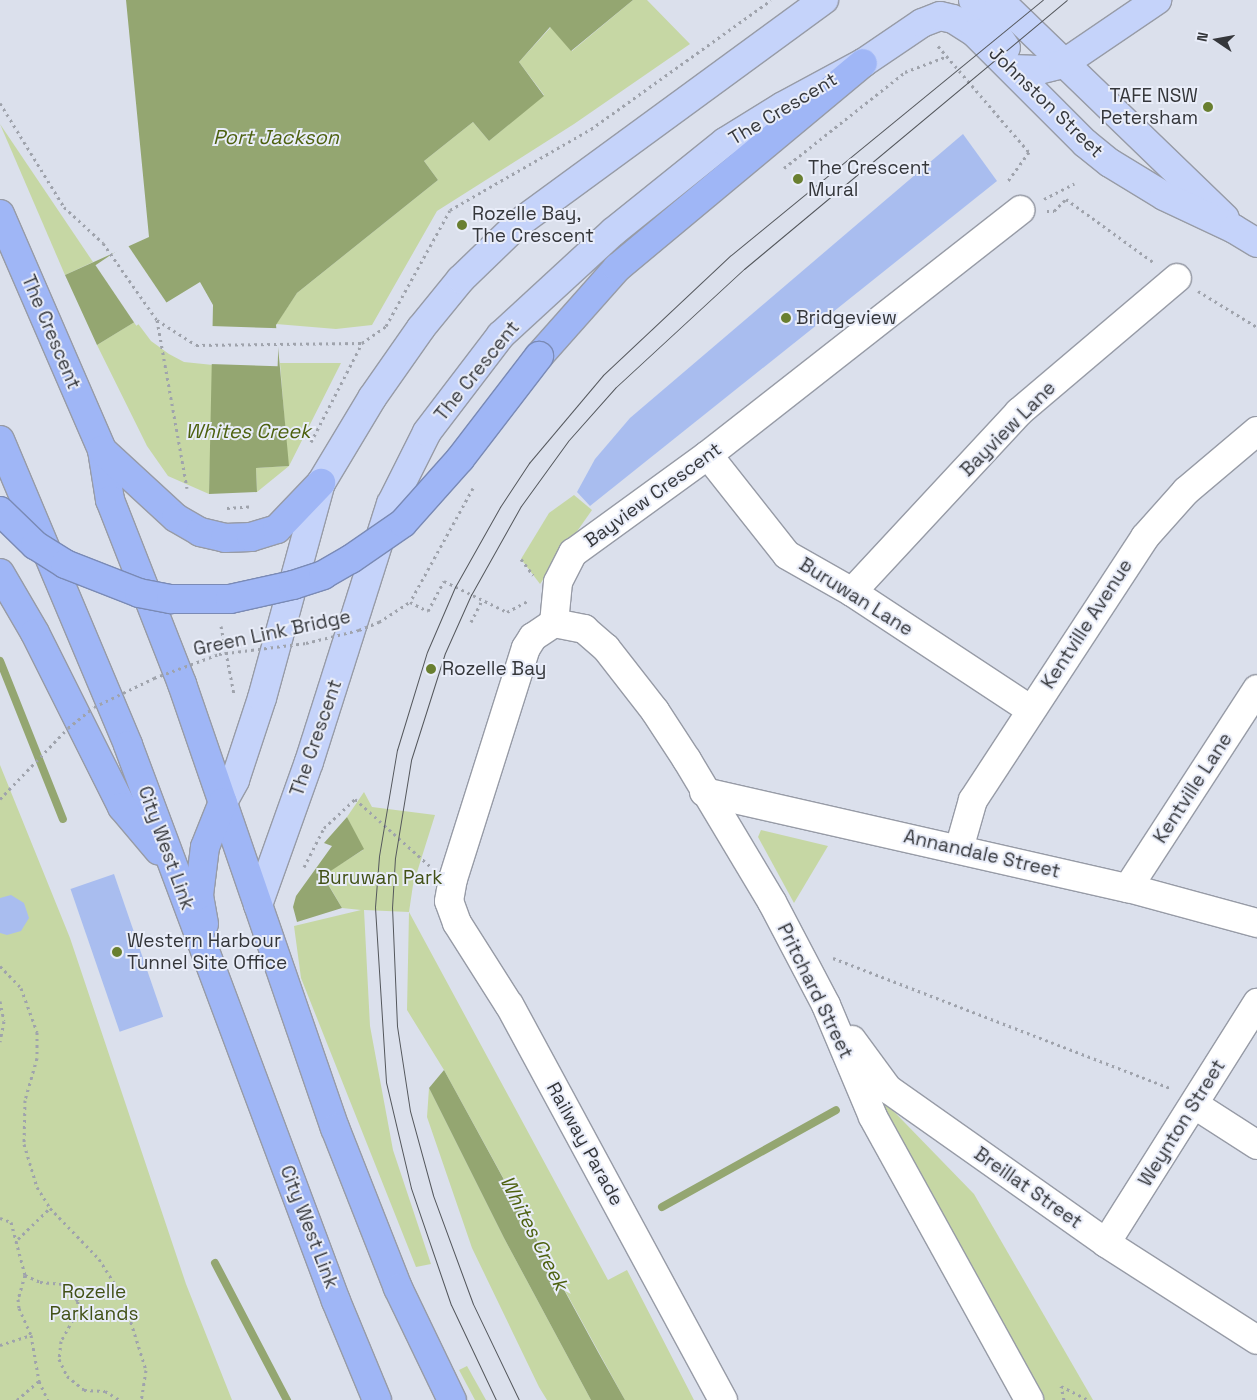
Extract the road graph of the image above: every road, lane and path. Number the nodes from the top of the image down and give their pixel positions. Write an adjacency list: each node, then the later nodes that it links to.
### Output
1 (824, 0): 27 (main road)
2 (973, 0): 8 (main road)
3 (999, 0): 7 (main road, Johnston Street)
4 (1157, 0): 7 (main road)
5 (940, 16): 6 (main road, The Crescent); 8 (main road, Johnston Street)
6 (863, 62): 32 (highway, bridge); 51 (main road, The Crescent)
7 (1063, 64): 8 (main road); 15 (main road, Johnston Street)
8 (1012, 69): 15 (main road, Johnston Street)
9 (0, 103): 18 (path)
10 (782, 169): 11 (path)
11 (1008, 182)
12 (1074, 184): 13 (path)
13 (1021, 210): 17 (path); 26 (street, Bayview Crescent)
14 (0, 214): 24 (highway, The Crescent)
15 (1234, 228): 16 (main road, Johnston Street)
16 (1257, 243)
17 (1177, 278): 19 (path); 34 (street, Bayview Lane)
18 (157, 320): 21 (path); 29 (path)
19 (1257, 327)
20 (362, 343): 25 (path)
21 (282, 345)
22 (0, 440): 47 (highway, City West Link)
23 (1252, 444): 42 (street, Kentville Avenue)
24 (102, 450): 27 (highway); 43 (highway)
25 (306, 450)
26 (708, 455): 34 (street, Buruwan Lane); 37 (street, Bayview Crescent)
27 (321, 483): 43 (main road)
28 (475, 486): 36 (path)
29 (191, 492)
30 (258, 506): 31 (path)
31 (218, 509)
32 (0, 511)
33 (0, 573): 47 (highway)
34 (852, 592): 42 (street, Buruwan Lane)
35 (482, 600): 36 (path); 37 (path); 39 (path)
36 (410, 602): 45 (path, Green Link Bridge, bridge)
37 (555, 610): 44 (street, Pritchard Street); 49 (street)
38 (220, 616): 41 (path)
39 (471, 622)
40 (1257, 688): 50 (street, Kentville Lane)
41 (235, 699)
42 (1031, 710): 46 (street, Kentville Avenue)
43 (229, 791): 51 (highway); 54 (highway)
44 (704, 792): 46 (street, Annandale Street); 53 (street, Pritchard Street)
45 (0, 799)
46 (959, 849): 50 (street, Annandale Street)
47 (172, 867): 54 (highway, City West Link)
48 (304, 867): 49 (path)
49 (451, 884): 77 (street, Railway Parade)
50 (1128, 888): 52 (street, Annandale Street)
51 (258, 905): 76 (highway)
52 (1257, 923)
53 (792, 942): 58 (street, Pritchard Street); 60 (path)
54 (210, 963): 75 (highway, City West Link)
55 (0, 966): 62 (path)
56 (0, 1001): 59 (path)
57 (1257, 1003): 60 (street, Weynton Street)
58 (826, 1005): 65 (street, Breillat Street); 78 (street, Pritchard Street)
59 (0, 1042)
60 (1197, 1102): 61 (street); 65 (street, Weynton Street)
61 (1257, 1145)
62 (50, 1208): 64 (path); 74 (path)
63 (0, 1218): 64 (path)
64 (18, 1239): 66 (path)
65 (1106, 1243): 68 (street, Breillat Street)
66 (25, 1275): 67 (path); 73 (path)
67 (31, 1335): 69 (path); 70 (path)
68 (1257, 1340)
69 (0, 1346)
70 (39, 1381): 71 (path); 72 (path)
71 (17, 1400)
72 (48, 1400)
73 (120, 1400)
74 (141, 1400)
75 (377, 1400)
76 (452, 1400)
77 (723, 1400)
78 (1029, 1400)
79 (1064, 1400): 80 (path)
80 (1088, 1400)

